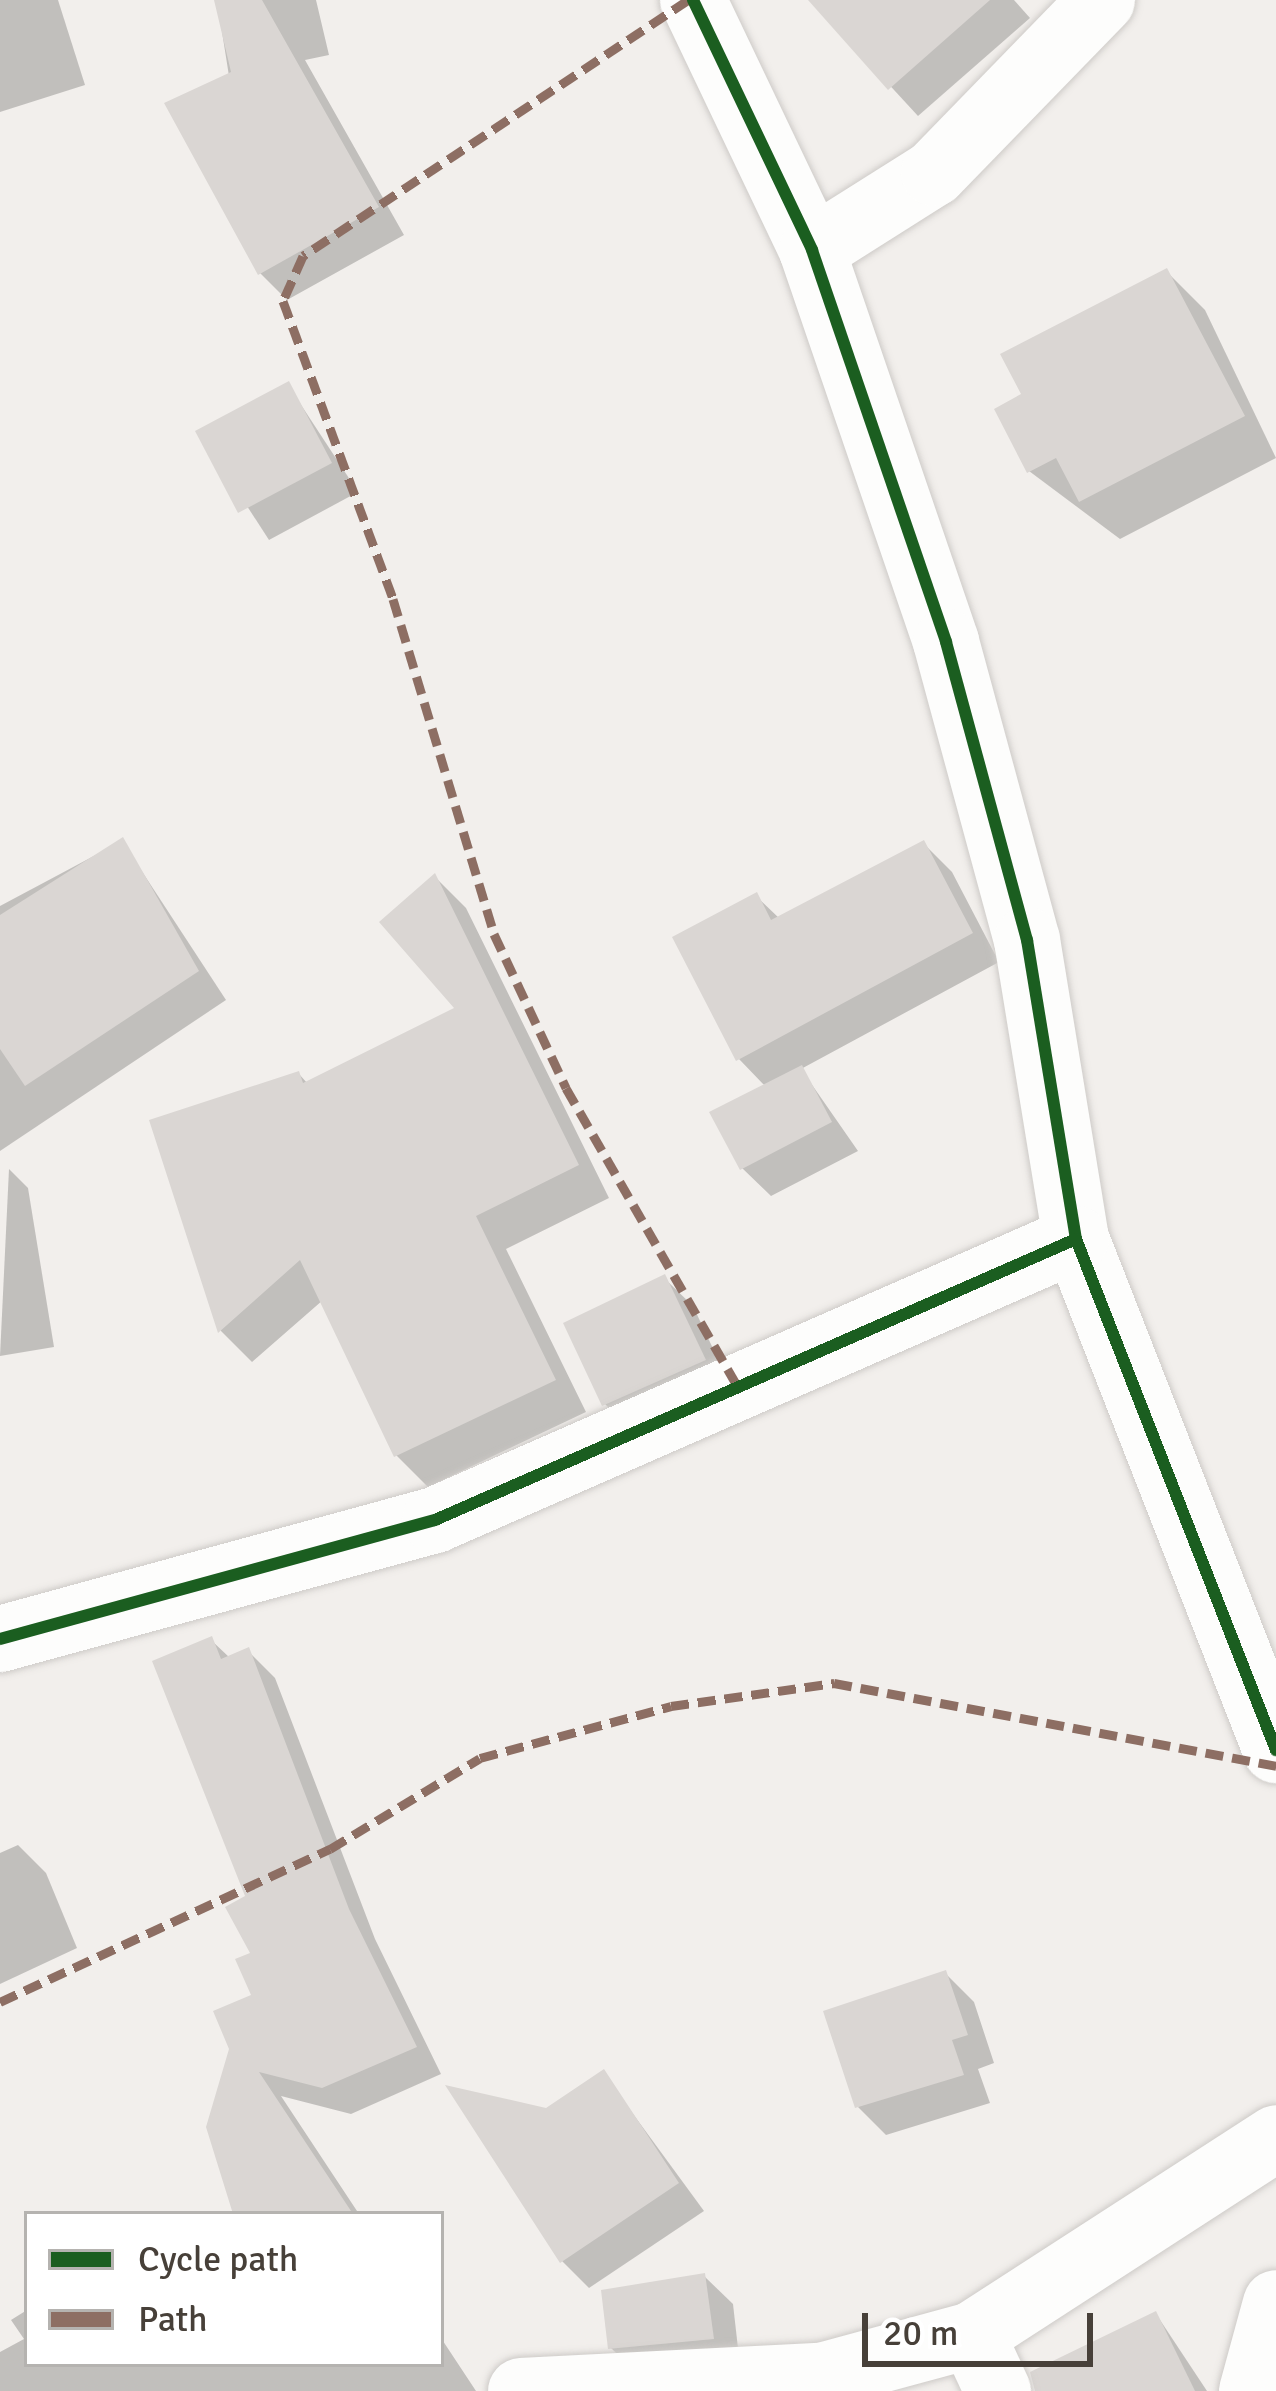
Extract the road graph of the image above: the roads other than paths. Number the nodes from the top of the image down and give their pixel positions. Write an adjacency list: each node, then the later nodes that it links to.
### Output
1 (693, 0): 3 (street)
2 (1102, 0): 3 (street)
3 (812, 250): 4 (street)
4 (1076, 1239): 5 (street); 6 (street)
5 (0, 1639)
6 (1276, 1750)
7 (1276, 2138): 9 (street)
8 (1276, 2302): 11 (street)
9 (985, 2363): 10 (street)
10 (520, 2391)
11 (1252, 2391)

